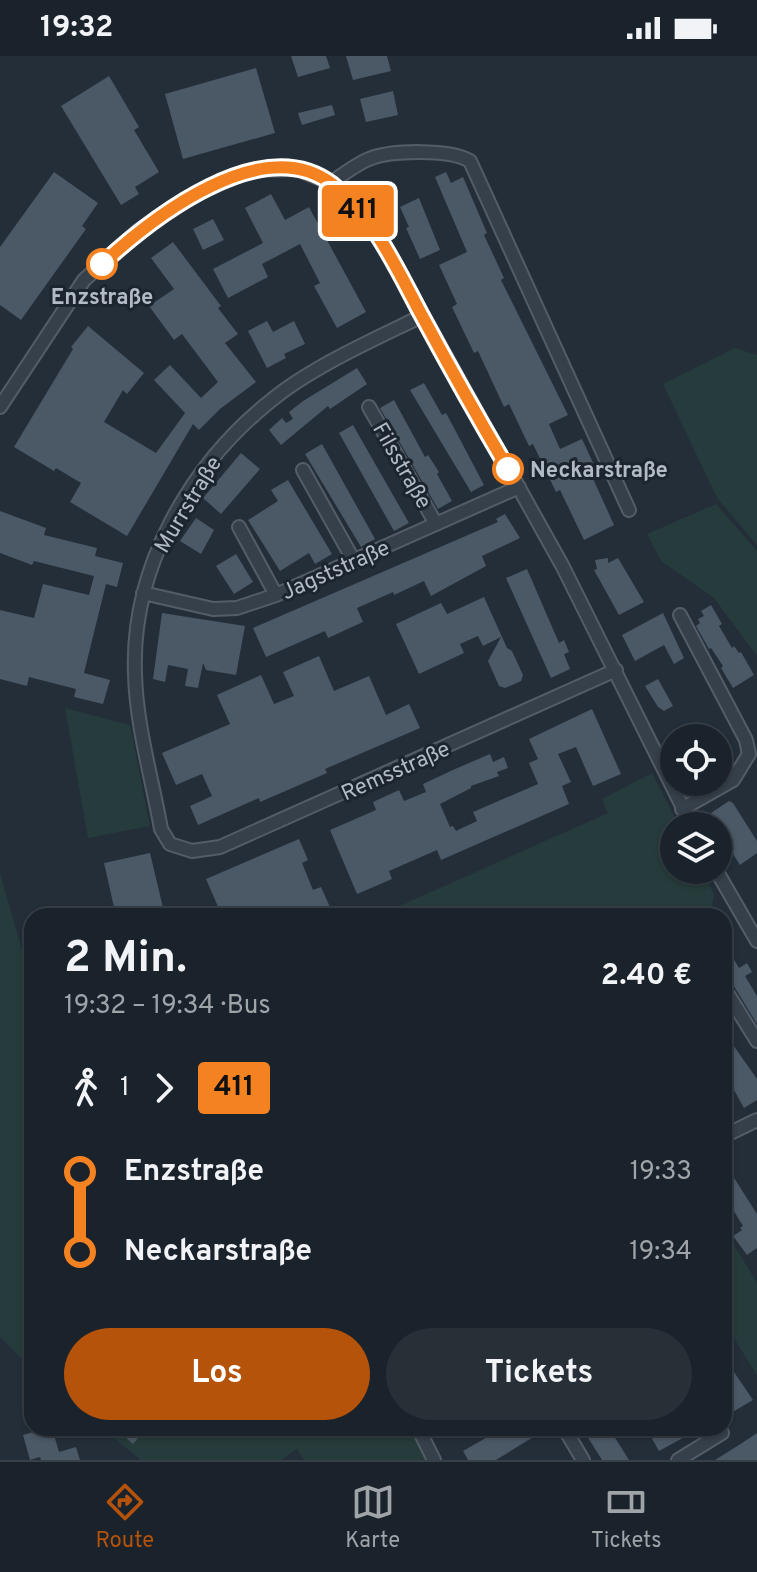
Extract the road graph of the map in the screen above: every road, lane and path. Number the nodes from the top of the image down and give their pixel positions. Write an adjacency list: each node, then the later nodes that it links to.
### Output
1 (331, 183): 2 (street); 3 (street); 7 (street)
2 (422, 316): 6 (street); 11 (street, Murrstraße)
3 (0, 407)
4 (369, 407): 8 (street, Filsstraße)
5 (303, 470): 10 (street)
6 (519, 487): 8 (street, Jagststraße); 14 (street)
7 (629, 510)
8 (436, 524): 10 (street, Jagststraße)
9 (239, 527): 12 (street)
10 (354, 561): 12 (street, Jagststraße)
11 (143, 593): 12 (street, Jagststraße); 17 (street, Murrstraße)
12 (276, 595)
13 (680, 615): 15 (street)
14 (616, 670): 15 (street); 17 (street, Remsstraße)
15 (682, 809): 16 (street)
16 (684, 812)
17 (170, 844)
18 (724, 884): 19 (street)
19 (757, 941)
20 (732, 1001): 21 (street)
21 (757, 1041)
22 (757, 1120): 23 (street)
23 (732, 1132)
24 (422, 1436): 27 (street)
25 (569, 1436): 28 (street)
26 (717, 1436): 29 (street)
27 (434, 1460)
28 (583, 1460)
29 (678, 1460)

